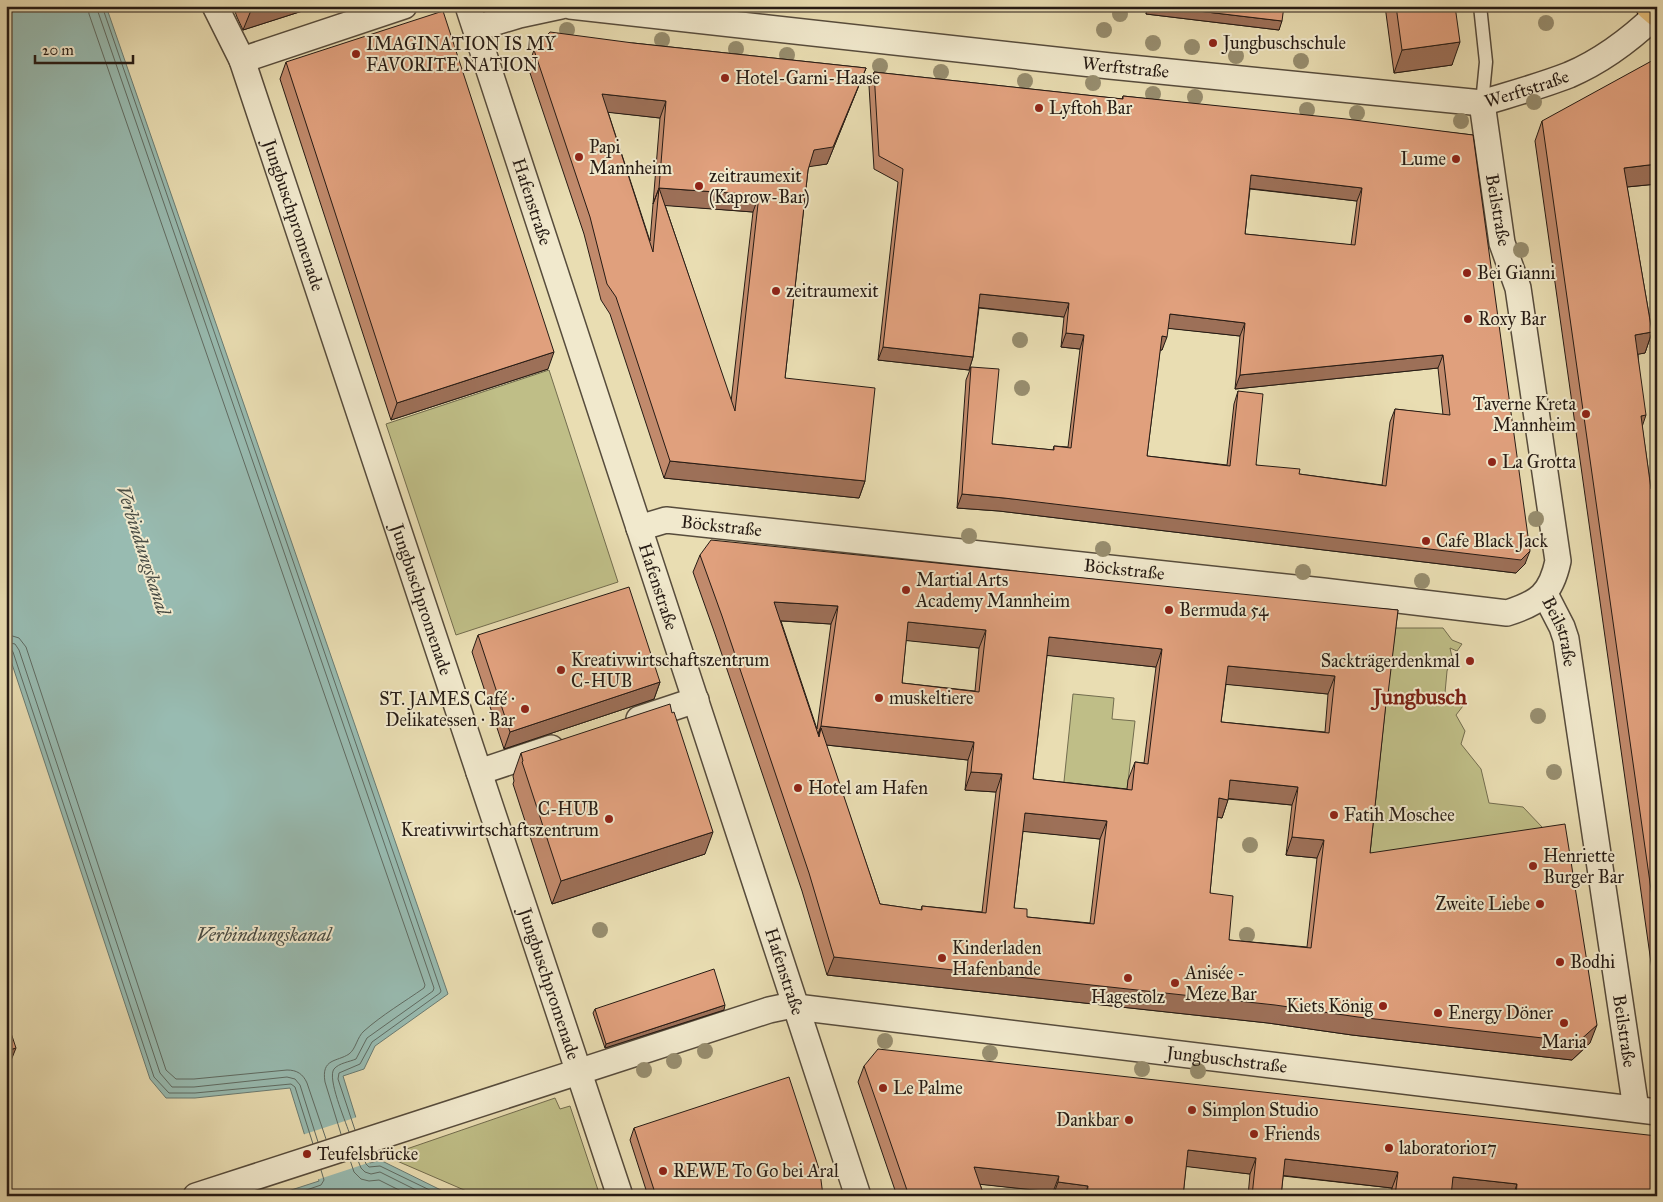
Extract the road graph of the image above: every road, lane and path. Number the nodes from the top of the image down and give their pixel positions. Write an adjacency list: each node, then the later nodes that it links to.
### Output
1 (215, 6): 9 (street, Jungbuschpromenade)
2 (404, 6): 9 (street)
3 (561, 6): 8 (street)
4 (570, 6): 10 (street, Werftstraße)
5 (1480, 6): 10 (lane)
6 (1650, 6): 7 (main road)
7 (1657, 13): 10 (street, Werftstraße)
8 (472, 17): 11 (street, Hafenstraße)
9 (242, 60): 16 (street, Jungbuschpromenade)
10 (1482, 103): 12 (street, Beilstraße)
11 (640, 528): 12 (street, Böckstraße); 13 (street, Hafenstraße)
12 (1545, 594): 19 (street, Beilstraße)
13 (696, 700): 14 (street); 17 (street, Hafenstraße)
14 (618, 726)
15 (572, 741): 16 (street)
16 (479, 772): 18 (street, Jungbuschpromenade)
17 (796, 1006): 18 (street, Jungbuschstraße); 19 (street, Jungbuschstraße); 22 (street, Hafenstraße)
18 (579, 1070): 20 (street, Jungbuschstraße); 21 (street, Jungbuschpromenade)
19 (1646, 1111)
20 (196, 1196)
21 (620, 1196)
22 (858, 1196)

